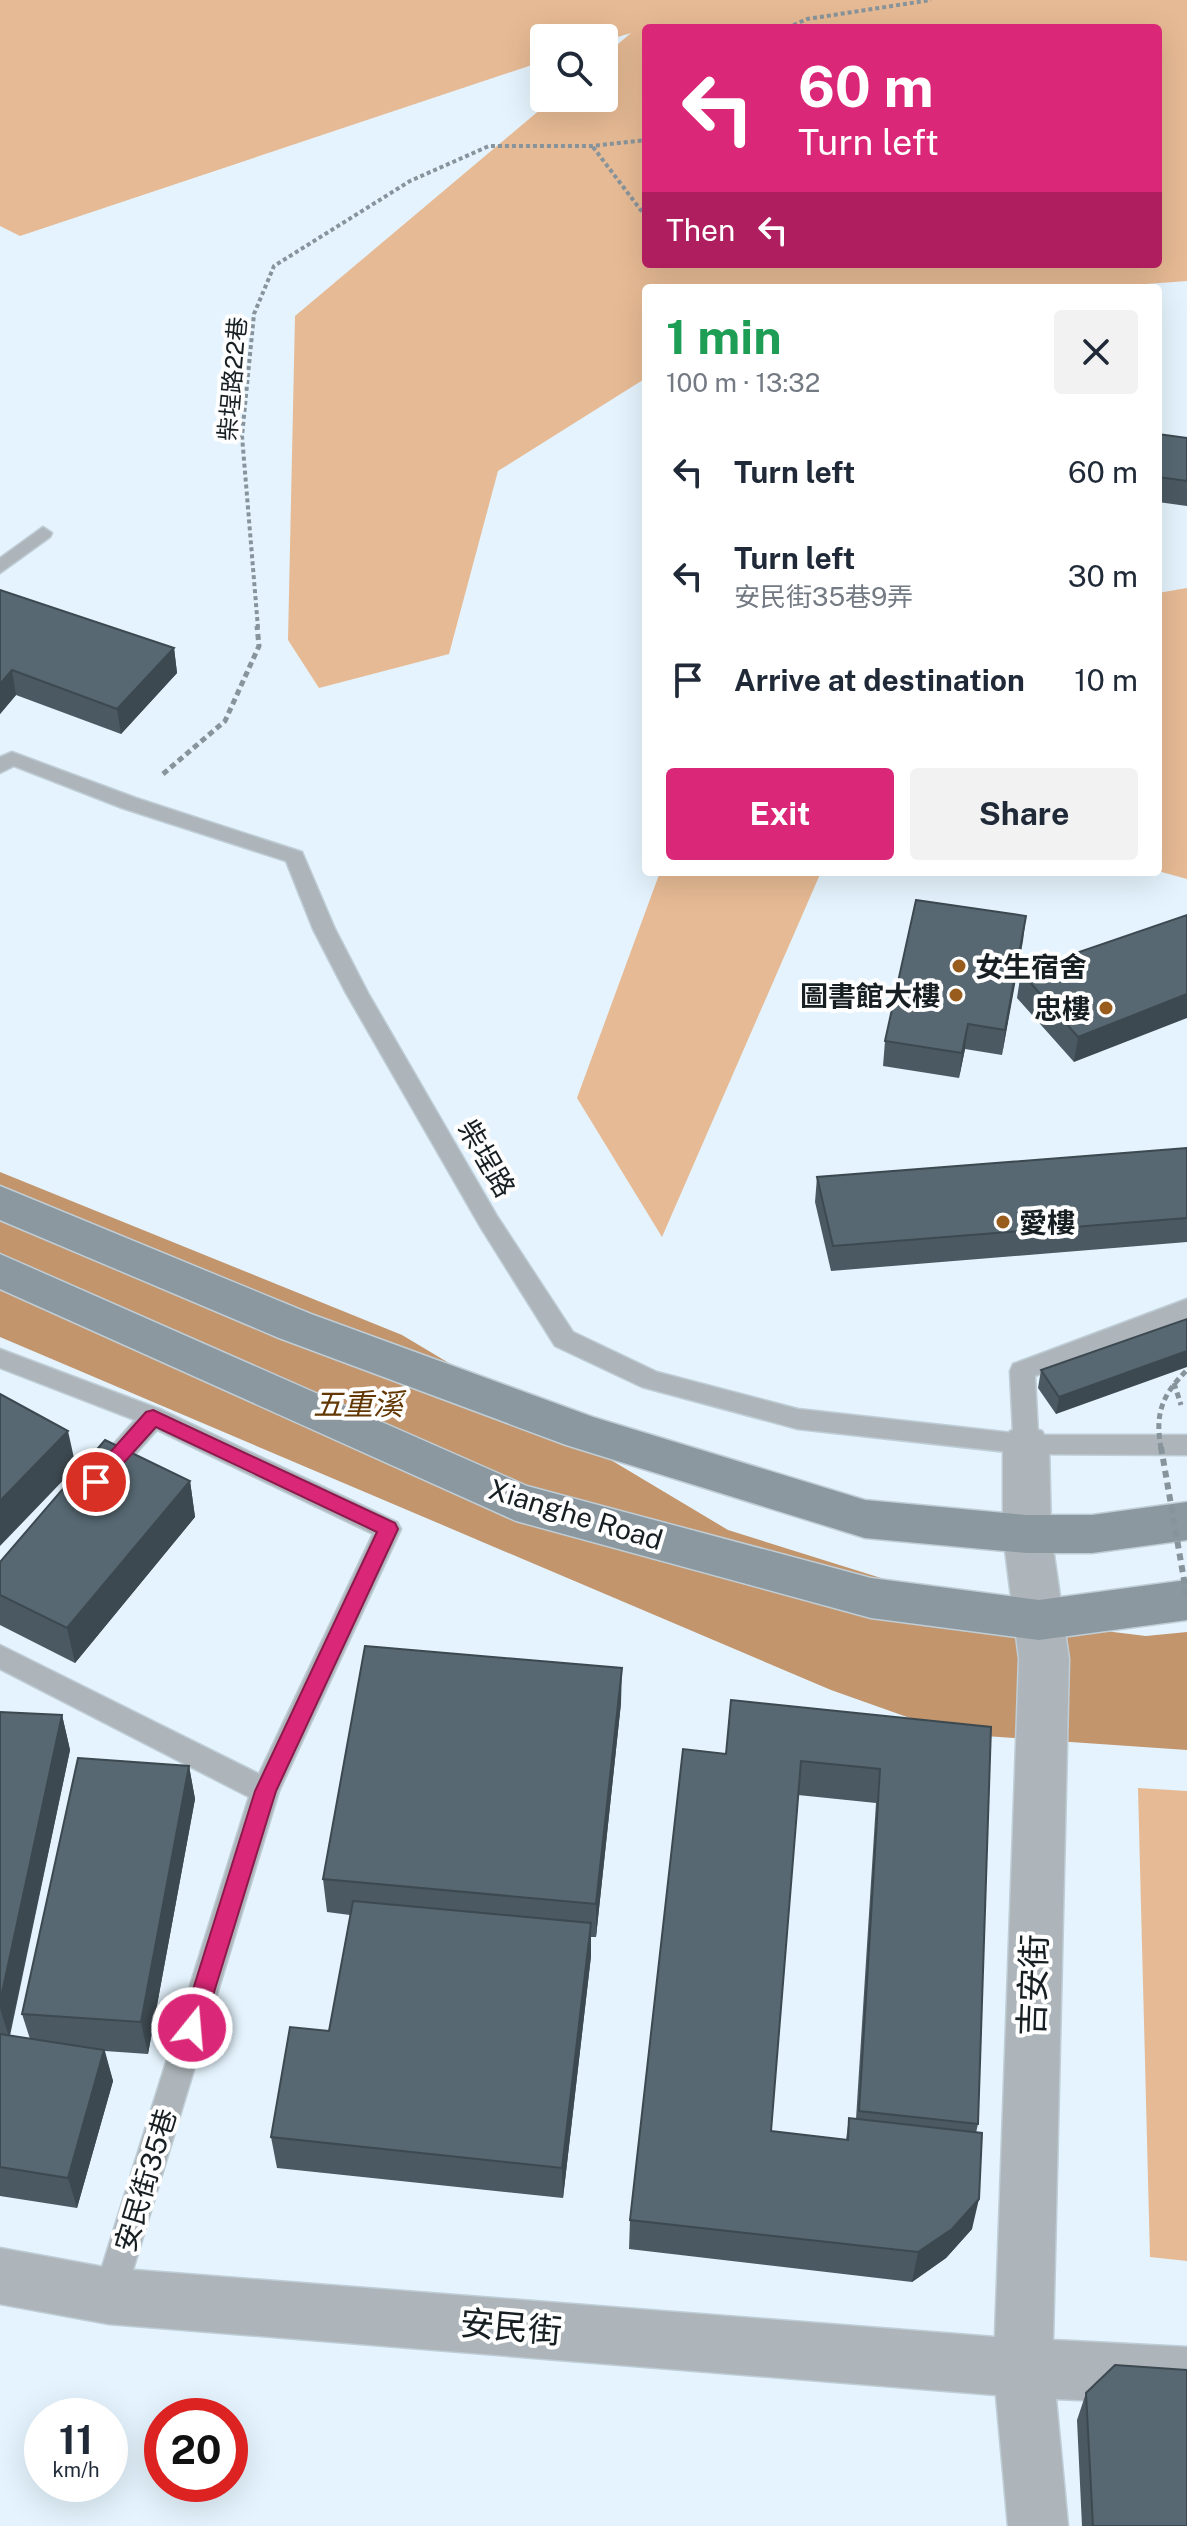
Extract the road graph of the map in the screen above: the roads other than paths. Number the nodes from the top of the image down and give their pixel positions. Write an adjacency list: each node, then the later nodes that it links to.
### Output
1 (43, 533): 2 (lane)
2 (0, 567)
3 (0, 767): 9 (lane, 柴埕路)
4 (0, 1202): 13 (main road)
5 (0, 1270): 15 (main road, Xianghe Road)
6 (1187, 1308): 9 (lane)
7 (0, 1358): 8 (lane)
8 (153, 1417): 11 (lane); 17 (lane, 安民街35巷)
9 (1026, 1444): 10 (lane, 柴埕路); 13 (street, 吉安街)
10 (1187, 1445)
11 (92, 1486)
12 (1187, 1521): 13 (main road)
13 (1027, 1534): 15 (street, 吉安街)
14 (1187, 1598): 15 (main road, Xianghe Road)
15 (1041, 1640): 20 (street, 吉安街)
16 (0, 1656): 17 (lane)
17 (265, 1791): 19 (lane, 安民街35巷)
18 (0, 2276): 19 (street, 安民街)
19 (109, 2296): 20 (street, 安民街)
20 (1023, 2368): 21 (street, 安民街); 22 (street, 吉安街)
21 (1187, 2376)
22 (1038, 2526)

